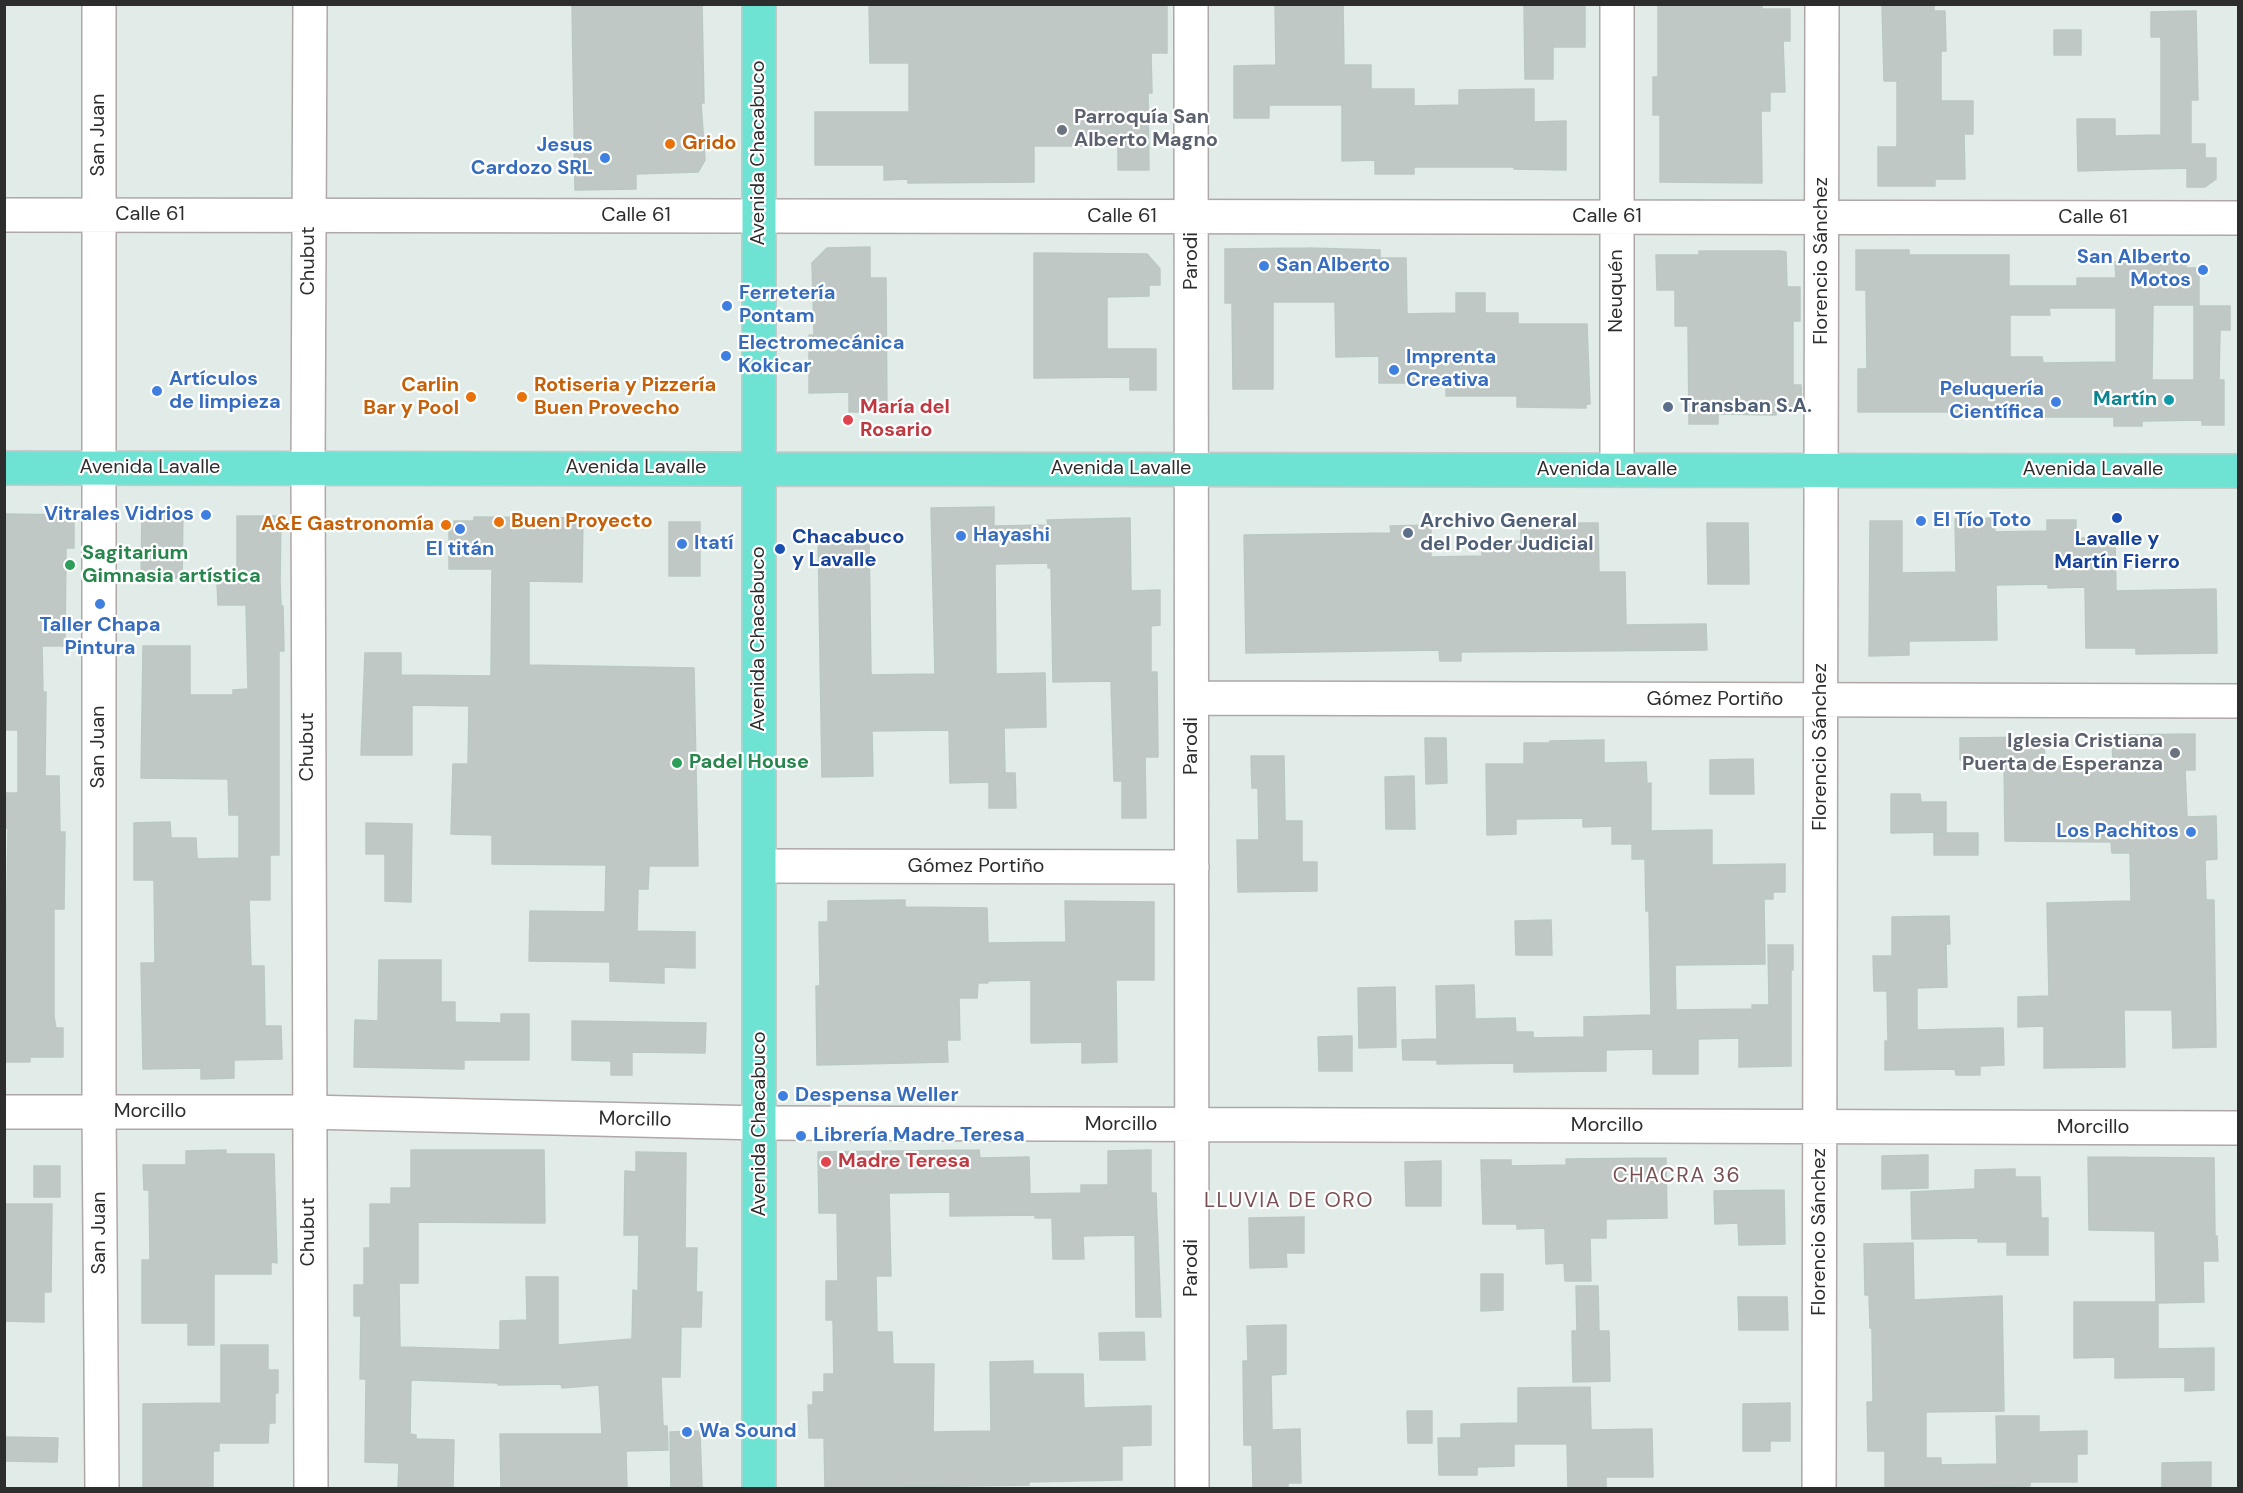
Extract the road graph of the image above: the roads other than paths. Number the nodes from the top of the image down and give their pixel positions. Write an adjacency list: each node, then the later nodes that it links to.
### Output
1 (99, 4): 8 (street, San Juan)
2 (310, 4): 9 (street, Chubut)
3 (759, 4): 10 (main road, Avenida Chacabuco)
4 (1191, 4): 11 (street, Parodi)
5 (1617, 4): 12 (street, Neuquén)
6 (1822, 4): 13 (street, Florencio Sánchez)
7 (4, 215): 8 (street, Calle 61)
8 (99, 215): 9 (street, Calle 61); 16 (street, San Juan)
9 (309, 216): 10 (street, Calle 61); 17 (street, Chubut)
10 (759, 216): 11 (street, Calle 61); 18 (main road, Avenida Chacabuco)
11 (1192, 217): 12 (street, Calle 61); 19 (street, Parodi)
12 (1617, 217): 13 (street, Calle 61); 20 (street, Neuquén)
13 (1822, 218): 14 (street, Calle 61); 21 (street, Florencio Sánchez)
14 (2238, 218)
15 (4, 468): 16 (main road, Avenida Lavalle)
16 (99, 468): 17 (main road, Avenida Lavalle); 29 (street, San Juan)
17 (308, 468): 18 (main road, Avenida Lavalle); 30 (street, Chubut)
18 (759, 469): 19 (main road, Avenida Lavalle); 26 (main road, Avenida Chacabuco)
19 (1191, 469): 20 (main road, Avenida Lavalle); 23 (street, Parodi)
20 (1617, 470): 21 (main road, Avenida Lavalle)
21 (1821, 470): 22 (main road, Avenida Lavalle); 24 (street, Florencio Sánchez)
22 (2238, 471)
23 (1192, 698): 24 (street, Gómez Portiño); 27 (street, Parodi)
24 (1821, 700): 25 (street, Gómez Portiño); 33 (street, Florencio Sánchez)
25 (2238, 701)
26 (760, 866): 27 (street, Gómez Portiño); 31 (main road, Avenida Chacabuco)
27 (1192, 867): 32 (street, Parodi)
28 (4, 1112): 29 (street, Morcillo)
29 (99, 1112): 30 (street, Morcillo); 35 (street, San Juan)
30 (308, 1112): 31 (street, Morcillo); 36 (street, Chubut)
31 (760, 1123): 32 (street, Morcillo); 37 (main road, Avenida Chacabuco)
32 (1192, 1125): 33 (street, Morcillo); 38 (street, Parodi)
33 (1820, 1127): 34 (street, Morcillo); 39 (street, Florencio Sánchez)
34 (2238, 1128)
35 (102, 1488)
36 (311, 1488)
37 (759, 1488)
38 (1192, 1488)
39 (1820, 1488)

